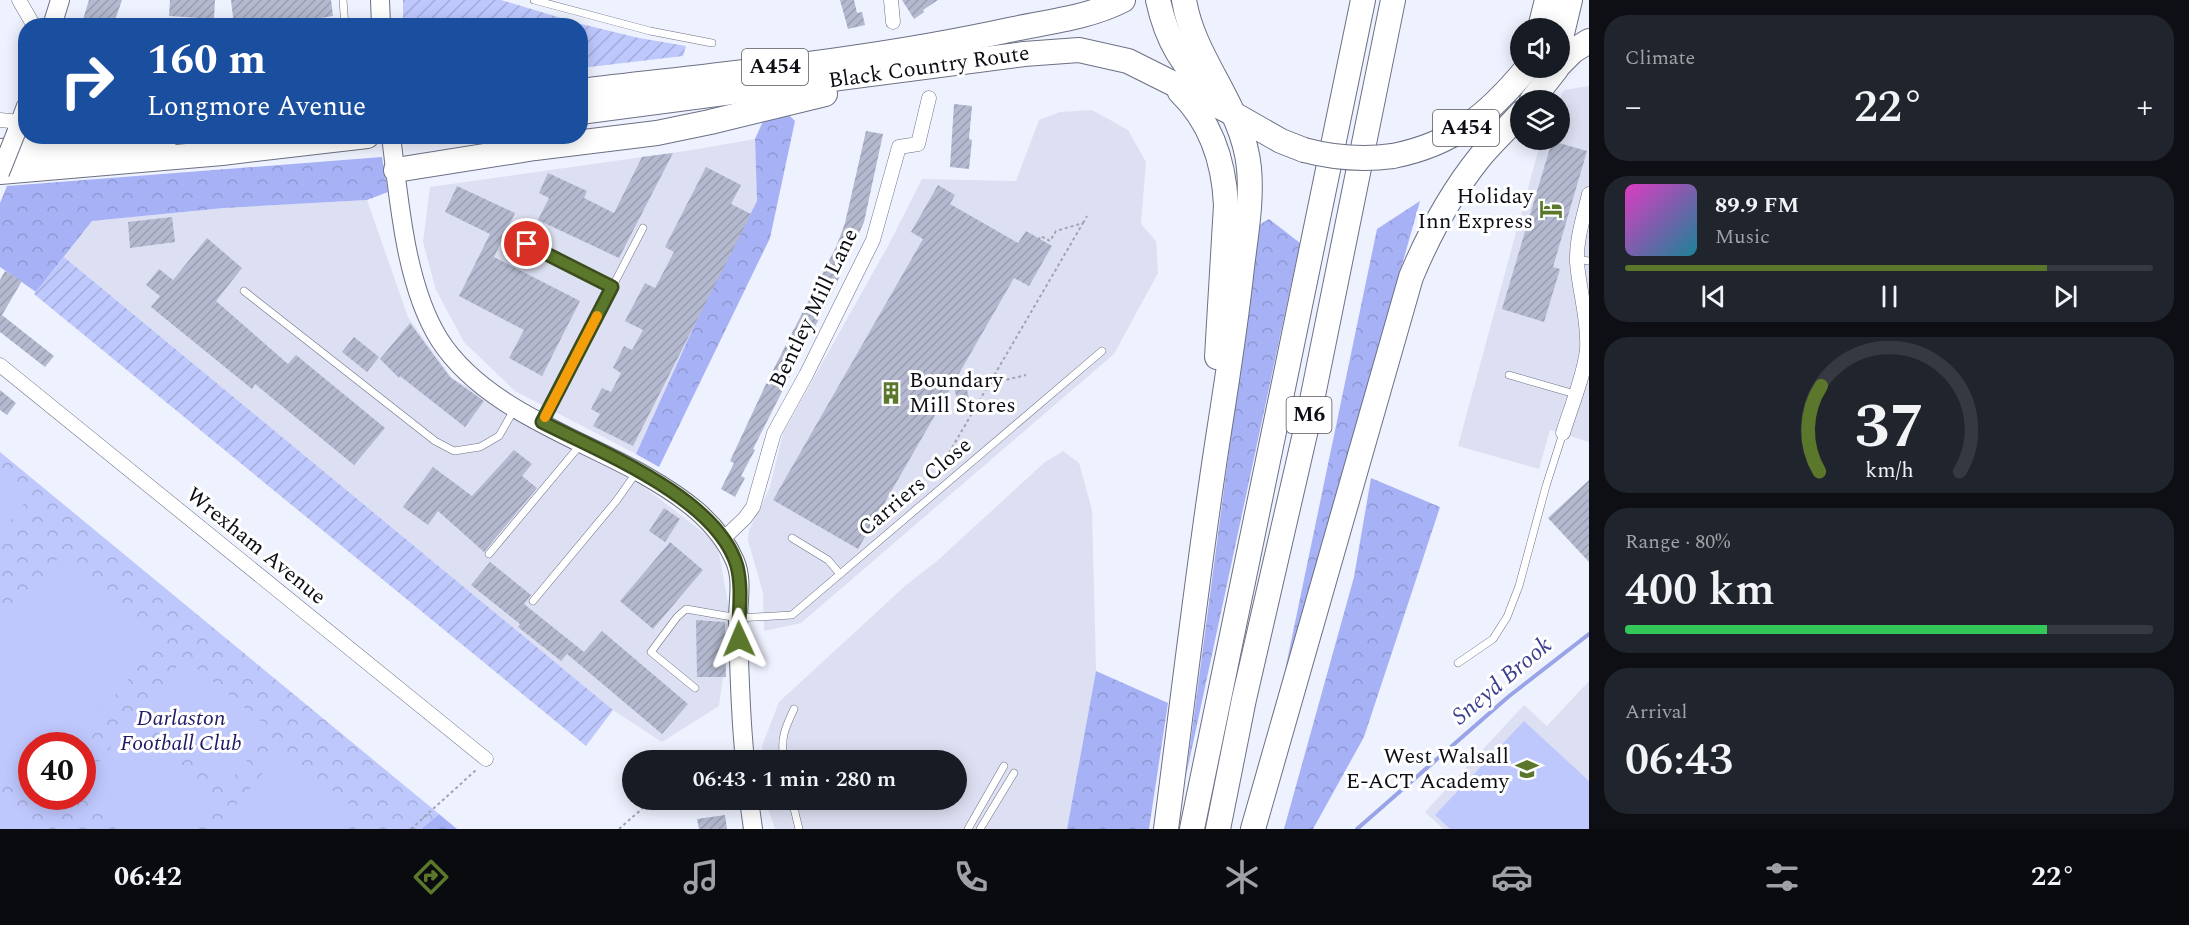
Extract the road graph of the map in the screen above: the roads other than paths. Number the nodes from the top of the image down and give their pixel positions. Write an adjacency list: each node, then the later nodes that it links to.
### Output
1 (19, 0): 15 (street)
2 (60, 0): 16 (street)
3 (343, 0): 17 (lane)
4 (380, 0): 18 (street)
5 (534, 0): 24 (lane)
6 (891, 0): 21 (street)
7 (1123, 0): 29 (highway, Black Country Route / A454)
8 (1158, 0): 32 (highway)
9 (1184, 0): 32 (highway)
10 (1363, 0): 82 (highway, M6)
11 (1393, 0): 83 (highway, M6)
12 (1546, 0): 19 (highway)
13 (1570, 0): 20 (highway)
14 (1589, 16): 22 (highway)
15 (29, 18)
16 (54, 18)
17 (344, 18)
18 (381, 18)
19 (1542, 18)
20 (1566, 18)
21 (894, 21)
22 (1570, 29)
23 (1589, 41): 25 (highway)
24 (712, 43)
25 (1570, 53)
26 (940, 66): 27 (highway, Black Country Route / A454); 31 (highway, Black Country Route / A454); 37 (highway)
27 (1155, 74): 32 (highway, Black Country Route / A454); 60 (highway)
28 (1534, 78): 32 (highway, A454, bridge)
29 (588, 90)
30 (929, 98): 61 (street, Bentley Mill Lane)
31 (588, 111)
32 (1233, 114): 60 (highway)
33 (0, 120): 34 (street)
34 (18, 120)
35 (18, 125): 44 (street, bridge)
36 (1510, 125): 84 (highway)
37 (588, 141)
38 (78, 144): 42 (highway)
39 (299, 144): 44 (highway)
40 (392, 144): 43 (street)
41 (568, 144): 43 (highway)
42 (0, 151)
43 (394, 163): 55 (street)
44 (0, 172)
45 (1589, 194): 48 (street)
46 (643, 228): 49 (lane)
47 (527, 244): 49 (lane)
48 (1583, 260): 54 (street)
49 (612, 287): 56 (lane)
50 (243, 291): 55 (lane)
51 (1102, 351): 64 (lane, Carriers Close)
52 (0, 365): 72 (street, Wrexham Avenue)
53 (1509, 375): 54 (lane)
54 (1575, 394): 57 (street)
55 (515, 408): 56 (street)
56 (542, 422): 58 (street)
57 (1563, 433): 67 (lane)
58 (582, 442): 59 (street); 63 (lane)
59 (637, 471): 61 (street); 65 (lane)
60 (1207, 512): 81 (highway)
61 (723, 538): 66 (street)
62 (792, 538): 64 (lane)
63 (489, 554)
64 (840, 574): 66 (lane, Carriers Close)
65 (533, 602)
66 (738, 618): 68 (lane, Carriers Close); 70 (street)
67 (1458, 663)
68 (695, 688)
69 (794, 709): 71 (lane)
70 (743, 746)
71 (782, 750)
72 (486, 759)
73 (1004, 766): 79 (lane)
74 (1014, 773): 80 (lane)
75 (750, 810): 77 (street)
76 (794, 810): 78 (lane)
77 (753, 829)
78 (799, 829)
79 (968, 829)
80 (980, 829)
81 (1166, 829)
82 (1192, 829)
83 (1218, 829)
84 (1253, 829)

